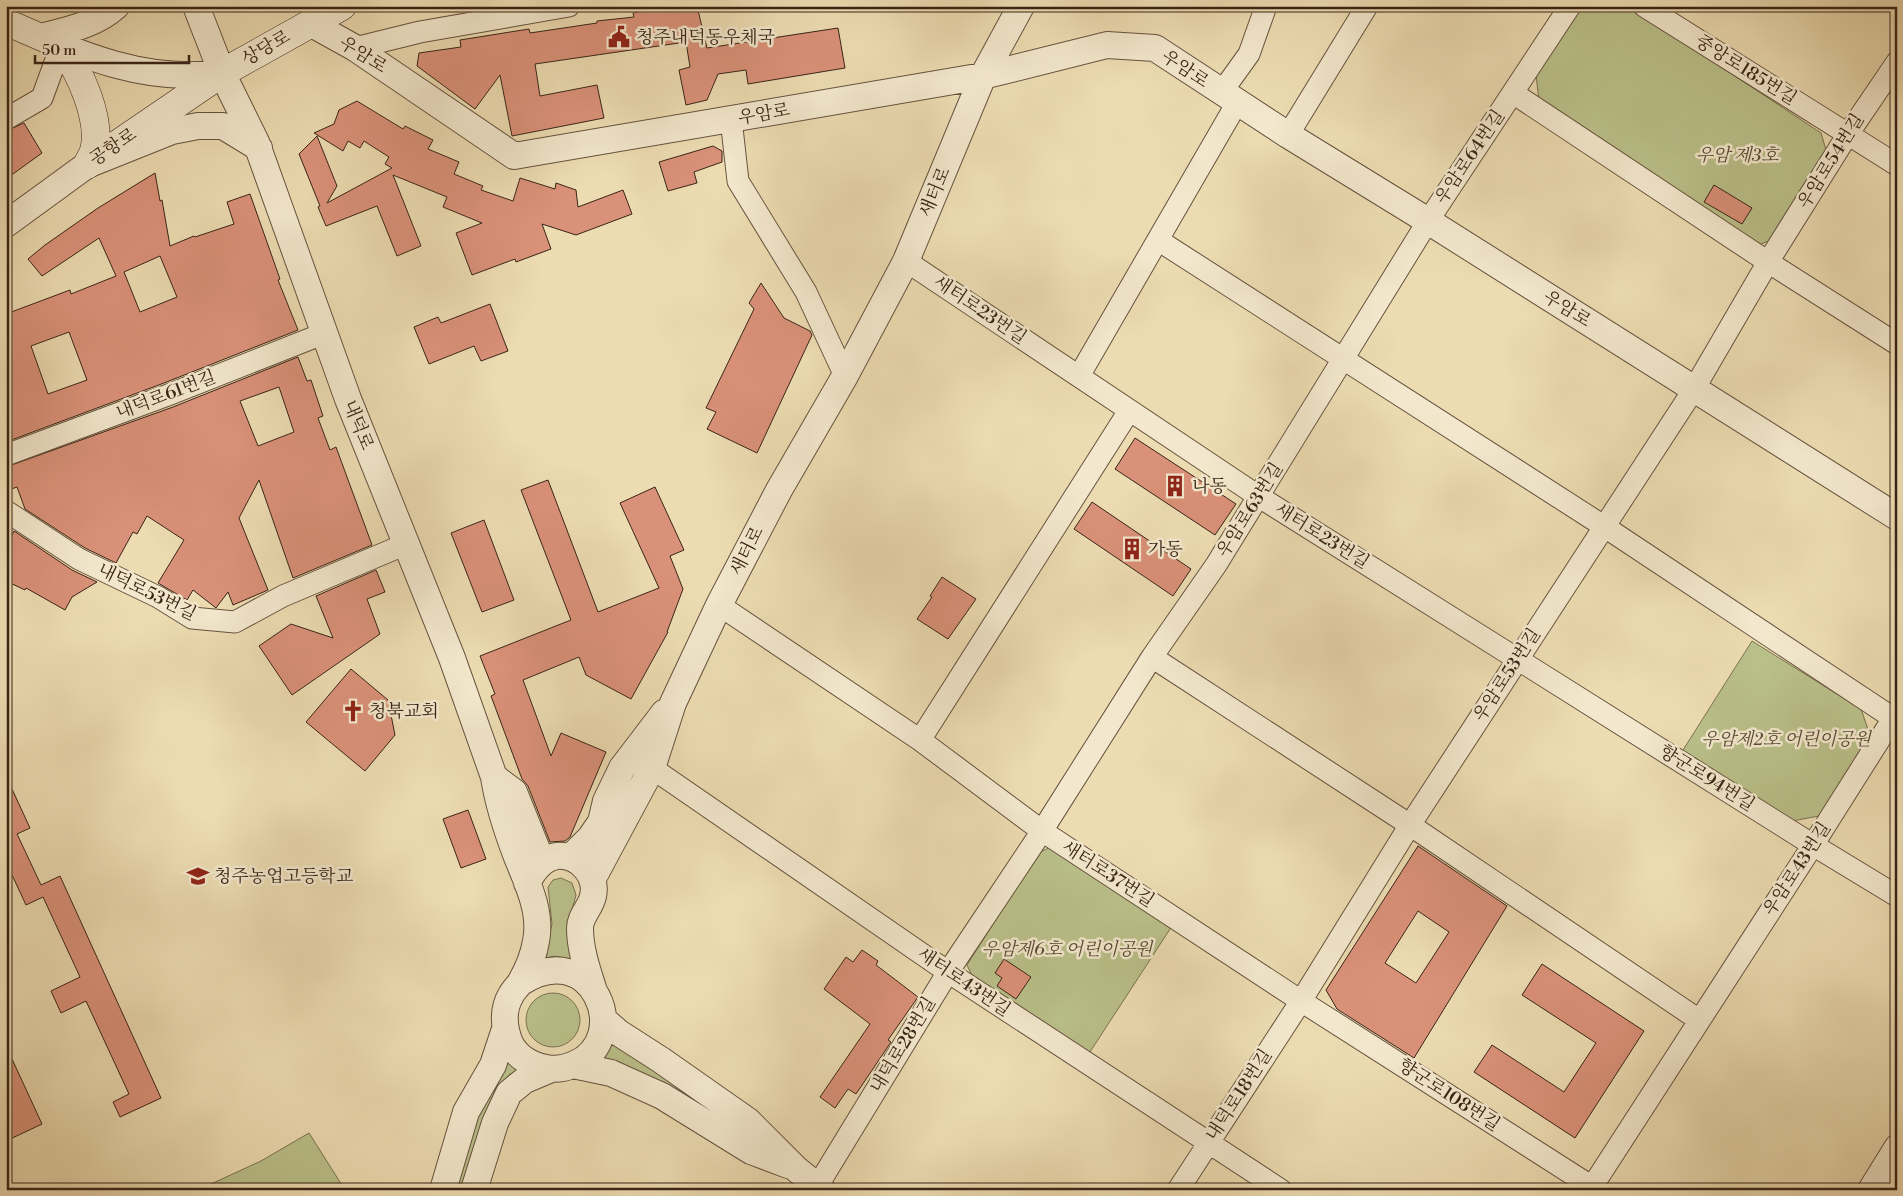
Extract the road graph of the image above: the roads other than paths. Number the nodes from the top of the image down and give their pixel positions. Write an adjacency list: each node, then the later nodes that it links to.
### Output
1 (116, 6): 12 (street)
2 (196, 6): 15 (street, 내덕로)
3 (342, 6): 10 (main road, 상당로)
4 (569, 6): 13 (street)
5 (1021, 6): 16 (street, 새터로)
6 (1266, 6): 18 (street)
7 (1367, 6): 22 (street)
8 (1570, 6): 17 (street, 우암로64번길)
9 (1644, 6): 21 (street, 중앙로185번길)
10 (317, 15): 13 (street, 우암로); 15 (main road, 상당로)
11 (6, 22): 12 (street)
12 (51, 42): 15 (street); 19 (street); 24 (main road)
13 (355, 48): 20 (street, 우암로)
14 (1897, 62): 21 (street, 우암로54번길)
15 (222, 73): 23 (street, 내덕로); 24 (main road, 공항로)
16 (983, 76): 18 (street, 우암로); 20 (street, 우암로); 29 (street, 새터로)
17 (1513, 93): 26 (street, 우암로64번길); 30 (street, 우암로64번길)
18 (1229, 98): 22 (street, 우암로); 28 (street)
19 (6, 119)
20 (731, 119): 34 (street)
21 (1848, 134): 25 (street, 중앙로185번길); 30 (street, 우암로54번길)
22 (1288, 135): 26 (street, 우암로)
23 (259, 148): 24 (street); 31 (street, 내덕로)
24 (87, 165): 27 (street, 공항로)
25 (1897, 165)
26 (1428, 221): 33 (street, 우암로63번길); 36 (street, 우암로)
27 (6, 224)
28 (1158, 240): 33 (street); 35 (street)
29 (906, 261): 34 (street, 새터로); 35 (street, 새터로23번길)
30 (1768, 262): 32 (street); 36 (street, 우암로54번길)
31 (325, 333): 38 (street, 내덕로61번길); 43 (street, 내덕로)
32 (1890, 339)
33 (1342, 360): 39 (street, 우암로63번길); 42 (street)
34 (845, 376): 44 (street, 새터로)
35 (1079, 376): 37 (street, 새터로23번길)
36 (1694, 389): 41 (street, 우암로); 42 (street, 우암로53번길)
37 (1129, 411): 39 (street, 새터로23번길); 49 (street)
38 (6, 455)
39 (1258, 496): 45 (street, 우암로63번길); 46 (street, 새터로23번길)
40 (6, 511): 43 (street, 내덕로53번길)
41 (1897, 517)
42 (1604, 527): 46 (street, 우암로53번길); 48 (street, 우암로43번길)
43 (406, 544): 51 (street, 내덕로)
44 (719, 605): 47 (street, 새터로); 49 (street, 새터로37번길)
45 (1152, 657): 52 (street); 53 (street, 우암로63번길)
46 (1517, 659): 52 (street, 우암로53번길); 54 (street, 향군로94번길)
47 (673, 703): 50 (street); 55 (street)
48 (1895, 715): 54 (street, 우암로43번길)
49 (920, 740): 53 (street, 새터로37번길)
50 (652, 768): 57 (street); 60 (street, 새터로43번길)
51 (494, 776): 56 (street); 58 (street, 내덕로)
52 (1410, 825): 63 (street, 우암로53번길); 65 (street)
53 (1042, 831): 60 (street, 내덕로28번길); 63 (street, 새터로37번길)
54 (1813, 846): 59 (street, 향군로94번길); 65 (street, 우암로43번길)
55 (571, 856): 56 (street); 57 (street)
56 (542, 862): 58 (street)
57 (592, 880): 62 (street)
58 (527, 883): 61 (street, 내덕로)
59 (1897, 896)
60 (948, 972): 68 (street, 새터로43번길); 71 (street, 내덕로28번길)
61 (520, 983): 62 (street); 66 (street)
62 (593, 988): 64 (street)
63 (1301, 1000): 68 (street, 내덕로18번길); 72 (street, 향군로108번길)
64 (604, 1020): 67 (street); 70 (street)
65 (1699, 1020): 72 (street, 우암로43번길)
66 (505, 1029): 67 (street); 73 (street)
67 (562, 1067): 70 (street); 74 (street)
68 (1207, 1143): 75 (street, 내덕로18번길); 76 (street, 새터로43번길)
69 (1897, 1148): 77 (street)
70 (795, 1168): 71 (street)
71 (818, 1189)
72 (1593, 1189)
73 (443, 1190)
74 (474, 1190)
75 (1178, 1190)
76 (1281, 1190)
77 (1871, 1190)

